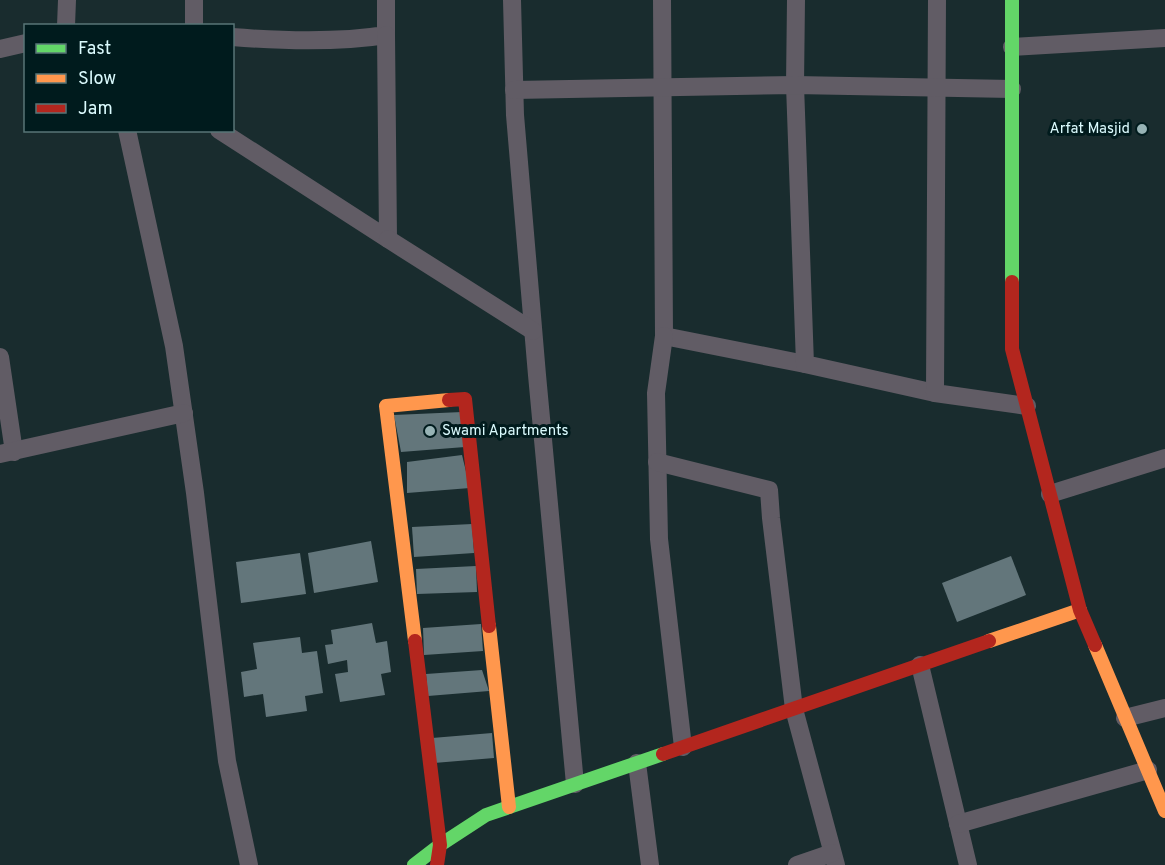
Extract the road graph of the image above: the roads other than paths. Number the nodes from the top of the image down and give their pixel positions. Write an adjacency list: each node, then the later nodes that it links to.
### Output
1 (66, 0): 9 (street)
2 (194, 0): 10 (street)
3 (386, 0): 11 (street)
4 (512, 0): 21 (street)
5 (662, 0): 19 (street)
6 (796, 0): 17 (street)
7 (937, 0): 18 (street)
8 (1012, 0): 15 (street)
9 (66, 24)
10 (194, 24)
11 (386, 35): 12 (street); 24 (street)
12 (234, 37)
13 (1165, 38): 15 (street)
14 (24, 43): 16 (street)
15 (1012, 47): 20 (street)
16 (0, 49)
17 (795, 85): 18 (street); 19 (street); 28 (street)
18 (937, 86): 20 (street); 29 (street)
19 (662, 88): 21 (street); 26 (street)
20 (1012, 89): 30 (street)
21 (514, 90): 25 (street)
22 (127, 132): 31 (street)
23 (222, 132): 24 (street)
24 (388, 239): 25 (street)
25 (533, 331): 44 (street)
26 (664, 336): 28 (street); 34 (street)
27 (0, 357): 32 (street)
28 (805, 364): 29 (street)
29 (935, 393): 30 (street)
30 (1027, 406): 35 (street)
31 (184, 413): 32 (street); 50 (street)
32 (7, 453)
33 (1165, 458): 35 (street)
34 (657, 462): 39 (street); 41 (street)
35 (1050, 494): 36 (street)
36 (1080, 610): 37 (street); 40 (street)
37 (920, 665): 39 (street); 47 (street)
38 (1165, 708): 40 (street)
39 (794, 709): 41 (street); 49 (street)
40 (1125, 718): 43 (street)
41 (683, 747): 42 (street)
42 (637, 763): 44 (street); 53 (street)
43 (1148, 770): 46 (street); 47 (street)
44 (575, 784): 45 (street)
45 (509, 807): 48 (street); 48 (street)
46 (1165, 811)
47 (958, 824): 55 (street)
48 (440, 845): 51 (street); 52 (street)
49 (834, 859): 54 (street)
50 (249, 865)
51 (414, 865)
52 (437, 865)
53 (650, 865)
54 (796, 865)
55 (968, 865)

